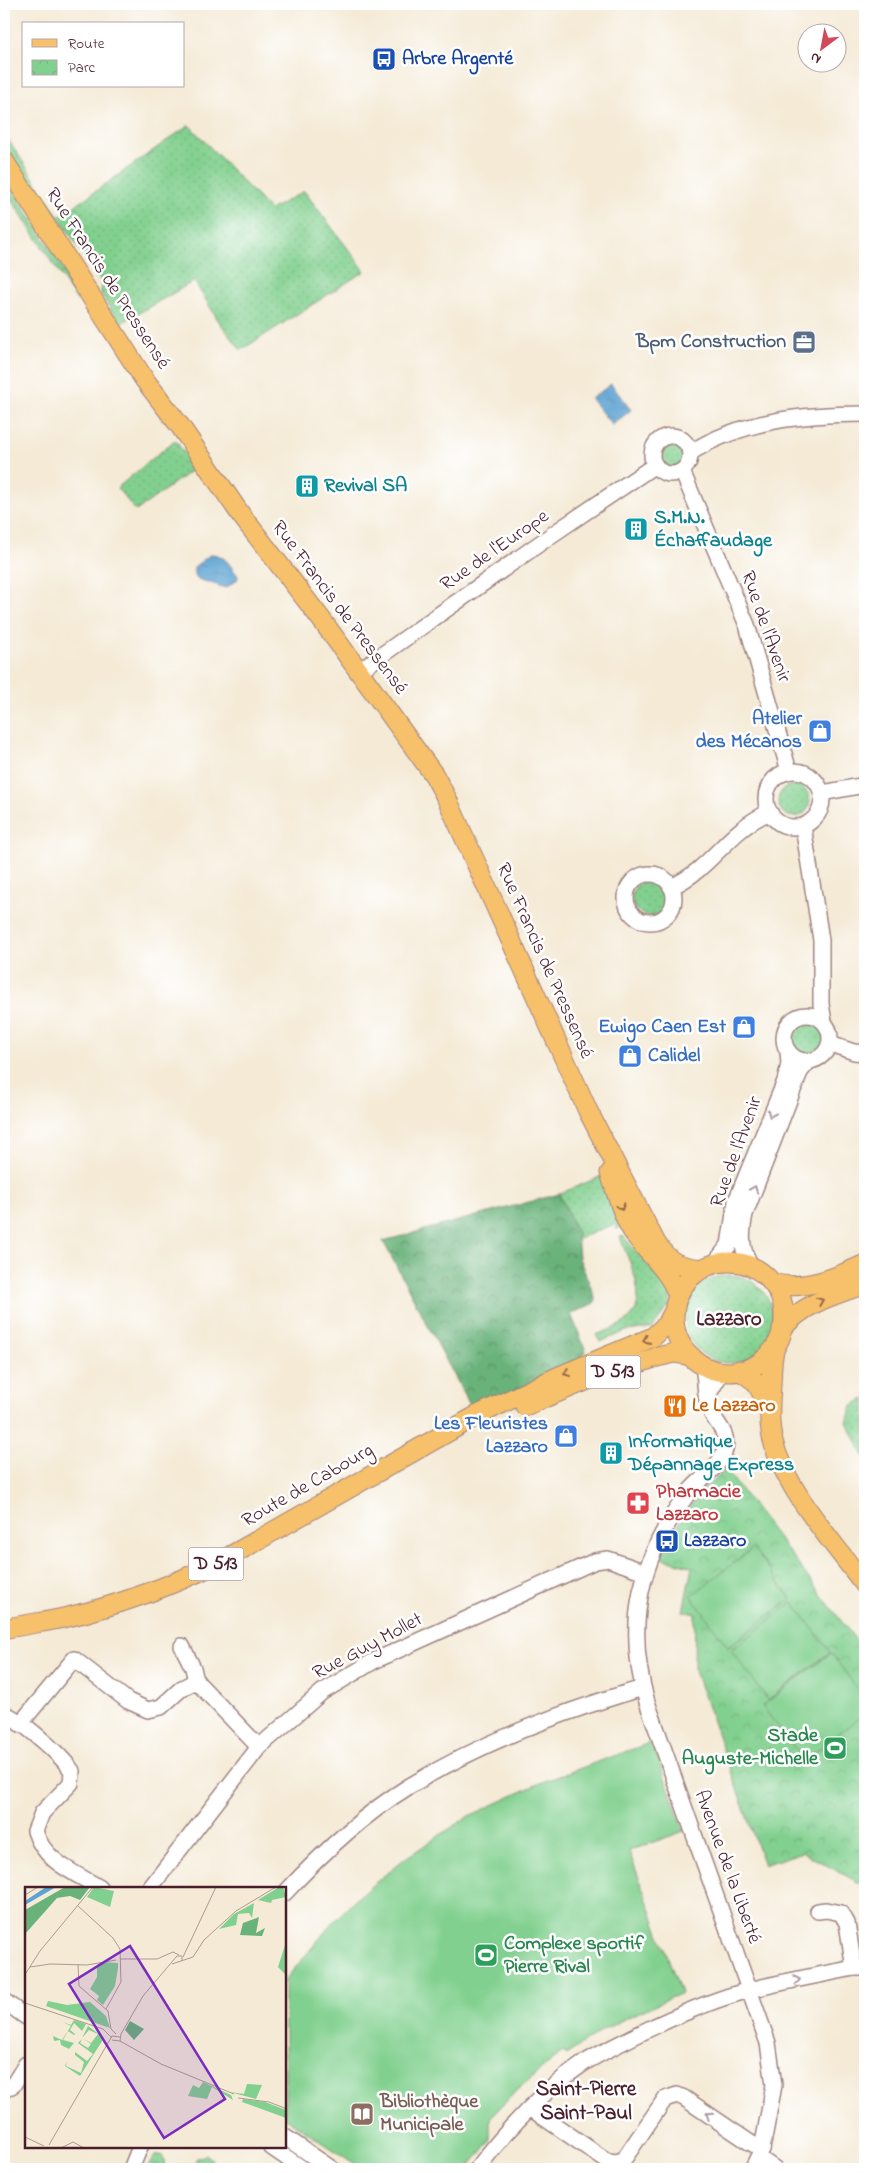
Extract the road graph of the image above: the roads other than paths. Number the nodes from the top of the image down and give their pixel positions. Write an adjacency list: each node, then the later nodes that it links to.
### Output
1 (4, 161): 6 (main road, Rue Francis de Pressensé)
2 (865, 414): 3 (street)
3 (690, 453): 4 (street); 5 (street)
4 (655, 465): 5 (street); 6 (street, Rue de l'Europe)
5 (682, 471): 7 (street, Rue de l'Avenir)
6 (359, 671): 20 (main road, Rue Francis de Pressensé)
7 (790, 771): 9 (street); 10 (street)
8 (865, 785): 9 (street)
9 (822, 793): 11 (street)
10 (770, 812): 11 (street); 12 (street)
11 (803, 826): 13 (street)
12 (671, 887)
13 (821, 981): 14 (street); 15 (street)
14 (800, 1016): 15 (street); 17 (street)
15 (824, 1022): 16 (street)
16 (830, 1044): 18 (street); 19 (street)
17 (788, 1051): 19 (street); 22 (street, Rue de l'Avenir, one-way to 22)
18 (865, 1053)
19 (809, 1061): 23 (street, Rue de l'Avenir, one-way to 19)
20 (588, 1111): 22 (main road); 26 (main road, one-way to 26)
21 (865, 1264): 24 (main road)
22 (708, 1266): 23 (main road); 26 (main road)
23 (753, 1268): 24 (main road)
24 (772, 1283): 27 (main road)
25 (865, 1284): 27 (main road, one-way to 25)
26 (676, 1304): 29 (main road); 33 (main road, D 513, one-way to 33)
27 (782, 1329): 28 (main road)
28 (775, 1347): 30 (main road); 32 (main road)
29 (696, 1360): 30 (main road); 31 (street, Avenue de la Liberté); 33 (main road, D 513)
30 (732, 1371): 31 (street); 32 (main road)
31 (707, 1397): 34 (street, Avenue de la Liberté)
32 (769, 1408): 35 (main road)
33 (407, 1455): 36 (main road, Route de Cabourg / D 513)
34 (645, 1572): 39 (street, Avenue de la Liberté); 42 (street, Rue Guy Mollet)
35 (865, 1585)
36 (4, 1629)
37 (182, 1646): 38 (street)
38 (196, 1681): 41 (street); 42 (street)
39 (643, 1688): 45 (street); 48 (street, Avenue de la Liberté)
40 (4, 1714): 41 (street)
41 (20, 1724): 43 (street)
42 (259, 1747): 44 (street, Rue Guy Mollet)
43 (98, 1887)
44 (151, 1887)
45 (286, 1892)
46 (818, 1911): 47 (street)
47 (860, 1968): 48 (street, one-way to 47)
48 (750, 1990): 53 (street); 57 (street, Avenue de la Liberté)
49 (4, 2001): 50 (street)
50 (25, 2016)
51 (25, 2066): 52 (street)
52 (4, 2090)
53 (530, 2108): 57 (street, one-way to 53); 61 (street)
54 (286, 2138): 60 (street)
55 (140, 2148): 58 (street)
56 (272, 2148): 59 (street)
57 (756, 2155): 62 (street)
58 (131, 2169)
59 (303, 2169)
60 (332, 2169)
61 (477, 2169)
62 (775, 2169)

